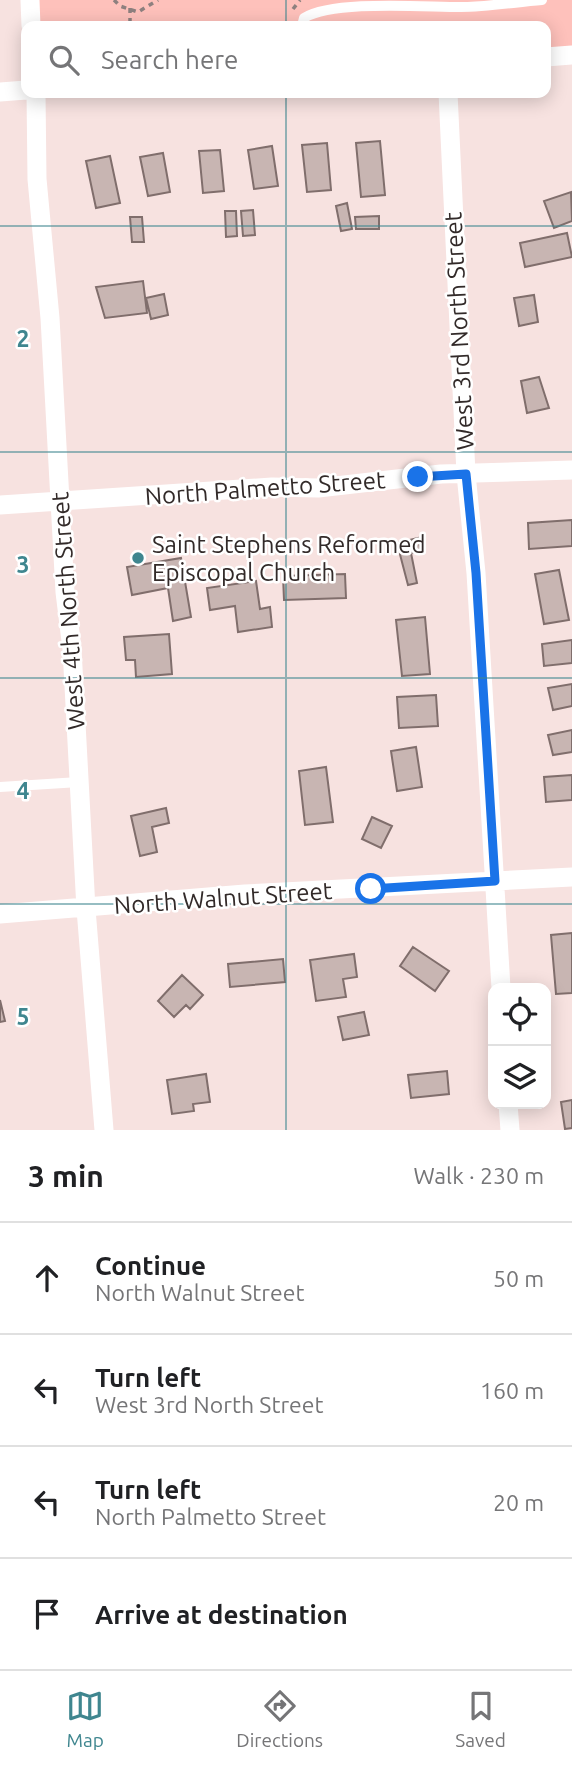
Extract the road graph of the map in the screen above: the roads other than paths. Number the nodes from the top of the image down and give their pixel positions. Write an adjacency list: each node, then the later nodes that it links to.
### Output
1 (30, 0): 3 (street)
2 (542, 0): 4 (lane)
3 (31, 21)
4 (303, 21)
5 (572, 55): 6 (street)
6 (551, 57)
7 (21, 90): 8 (street)
8 (0, 92)
9 (36, 98): 13 (street, West 4th North Street)
10 (448, 98): 12 (street, West 3rd North Street)
11 (572, 470): 12 (street, North Palmetto Street)
12 (466, 474): 13 (street, North Palmetto Street); 18 (street, West 3rd North Street)
13 (60, 502): 14 (street, North Palmetto Street); 15 (street, West 4th North Street)
14 (0, 505)
15 (79, 782): 16 (lane); 19 (street, West 4th North Street)
16 (0, 788)
17 (572, 877): 18 (street, North Walnut Street)
18 (495, 881): 19 (street, North Walnut Street); 21 (street, West 3rd North Street)
19 (86, 909): 20 (street, North Walnut Street); 23 (street, West 4th North Street)
20 (0, 914)
21 (501, 983)
22 (508, 1109): 24 (street)
23 (104, 1130)
24 (510, 1130)

